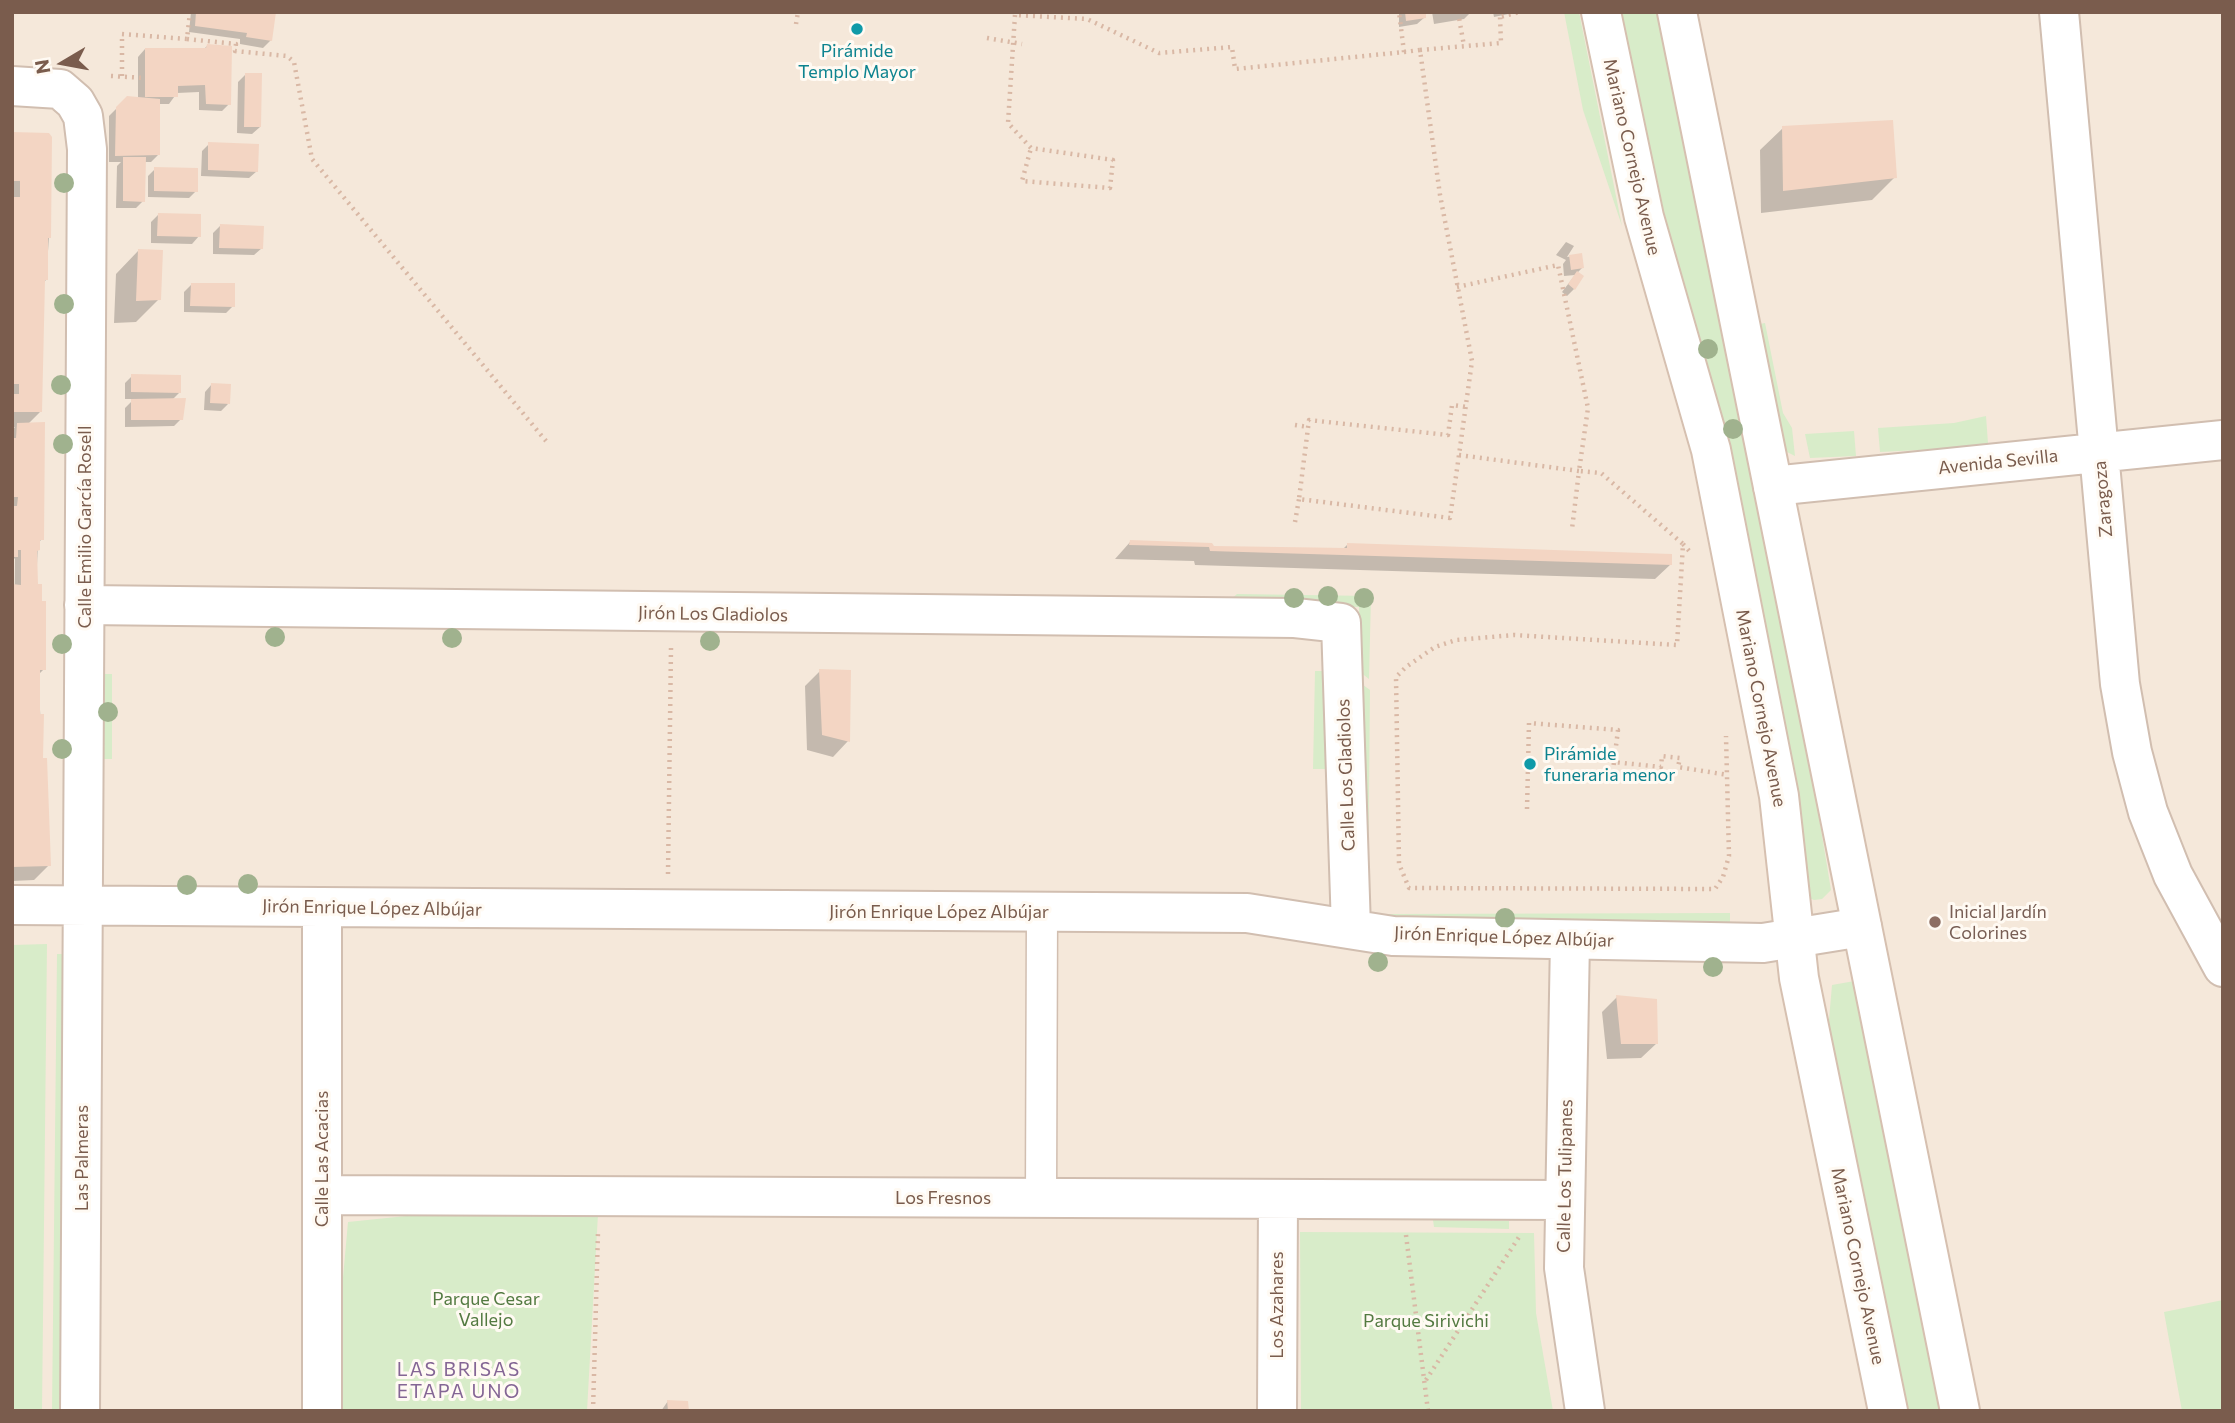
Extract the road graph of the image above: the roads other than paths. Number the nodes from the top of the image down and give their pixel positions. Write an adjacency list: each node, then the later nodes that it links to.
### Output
1 (1601, 12): 17 (street, Mariano Cornejo Avenue)
2 (1677, 12): 7 (street)
3 (2059, 12): 6 (street, Zaragoza)
4 (12, 86): 8 (street, Calle Emilio García Rosell)
5 (2223, 440): 6 (street, Avenida Sevilla)
6 (2098, 452): 7 (street, Avenida Sevilla); 18 (street, Zaragoza)
7 (1773, 486): 14 (street)
8 (85, 605): 9 (street, Jirón Los Gladiolos); 11 (street, Calle Emilio García Rosell)
9 (1341, 623): 15 (street, Calle Los Gladiolos)
10 (12, 905): 11 (street, Jirón Enrique López Albújar)
11 (85, 905): 12 (street, Jirón Enrique López Albújar); 23 (street, Las Palmeras)
12 (323, 908): 13 (street, Jirón Enrique López Albújar); 19 (street, Calle Las Acacias)
13 (1042, 912): 15 (street, Jirón Enrique López Albújar); 20 (street)
14 (1862, 927): 17 (street, Jirón Enrique López Albújar); 28 (street)
15 (1351, 928): 16 (street, Jirón Enrique López Albújar)
16 (1570, 940): 17 (street, Jirón Enrique López Albújar); 22 (street, Calle Los Tulipanes)
17 (1794, 940): 27 (street, Mariano Cornejo Avenue)
18 (2223, 968)
19 (322, 1195): 20 (street, Los Fresnos); 24 (street, Calle Las Acacias)
20 (1041, 1198): 21 (street, Los Fresnos)
21 (1278, 1199): 22 (street, Los Fresnos); 25 (street, Los Azahares)
22 (1553, 1200): 26 (street, Calle Los Tulipanes)
23 (80, 1411)
24 (322, 1411)
25 (1277, 1411)
26 (1585, 1411)
27 (1888, 1411)
28 (1960, 1411)

